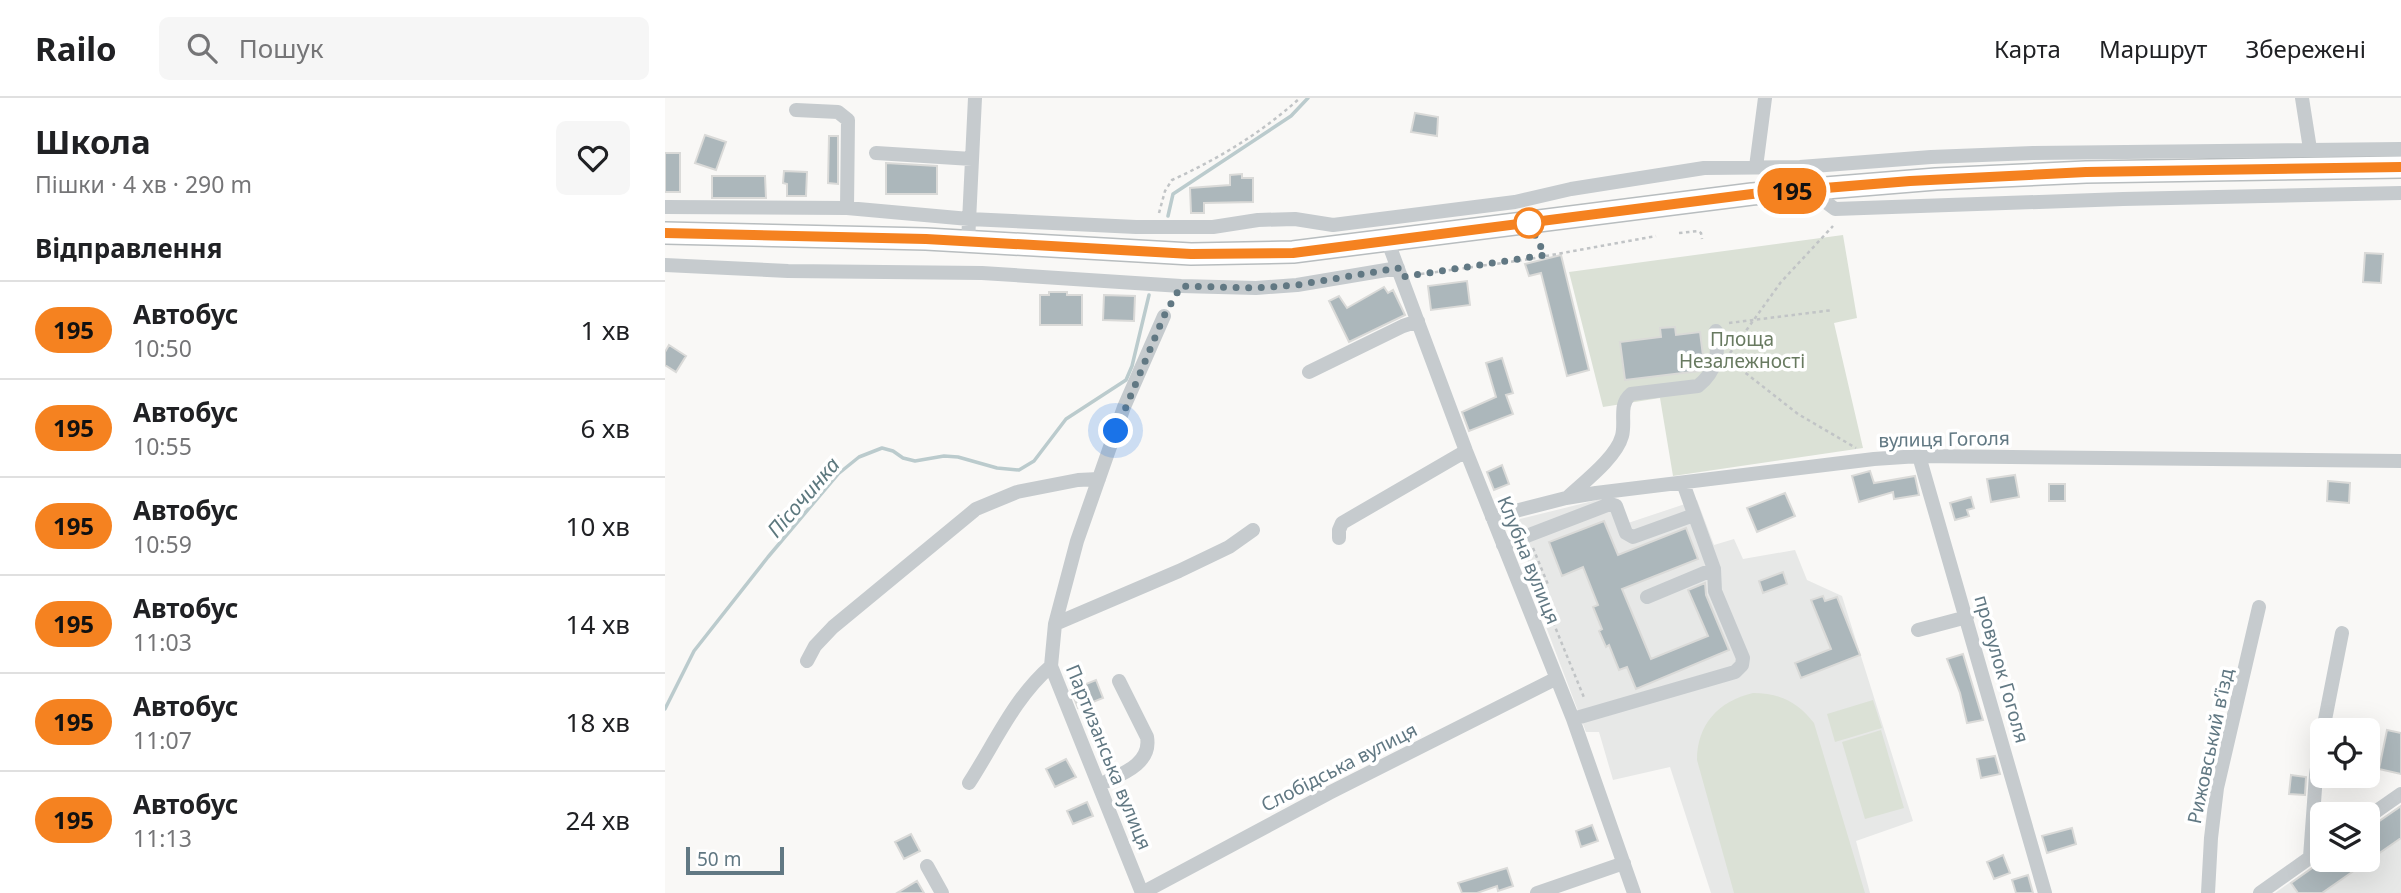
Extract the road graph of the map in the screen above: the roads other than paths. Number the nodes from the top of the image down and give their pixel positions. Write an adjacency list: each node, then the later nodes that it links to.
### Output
1 (975, 98): 8 (street)
2 (1765, 98): 9 (street)
3 (2302, 98): 5 (street)
4 (796, 110): 14 (street)
5 (2310, 149): 6 (street); 9 (street)
6 (2401, 149)
7 (876, 153): 8 (street)
8 (972, 159): 15 (street)
9 (1756, 167): 15 (street)
10 (2401, 167): 11 (highway)
11 (1808, 189): 12 (street); 18 (highway)
12 (2401, 193)
13 (665, 207): 14 (street)
14 (847, 208): 15 (street)
15 (969, 219): 17 (street)
16 (665, 233): 17 (highway)
17 (968, 242): 18 (highway)
18 (1388, 242): 20 (street, Клубна вулиця)
19 (665, 265): 20 (street)
20 (1400, 272): 22 (street, Клубна вулиця)
21 (1164, 316): 28 (street, Партизанська вулиця)
22 (1418, 321): 24 (street); 25 (street, Клубна вулиця)
23 (1722, 327): 30 (street)
24 (1309, 372)
25 (1466, 451): 32 (street, Клубна вулиця); 34 (street)
26 (1919, 456): 27 (street, вулиця Гоголя); 29 (street, вулиця Гоголя); 39 (street, провулок Гоголя)
27 (2401, 461)
28 (1099, 479): 40 (street, Партизанська вулиця); 43 (street)
29 (1683, 483): 30 (street, вулиця Гоголя); 31 (street)
30 (1566, 498): 32 (street, вулиця Гоголя)
31 (1694, 514): 35 (street); 36 (street)
32 (1492, 517): 35 (street, Клубна вулиця)
33 (1253, 530): 40 (street)
34 (1339, 538)
35 (1503, 545): 45 (street, Клубна вулиця)
36 (1714, 569): 37 (street); 48 (street)
37 (1647, 597)
38 (2259, 607): 61 (street, Рижовський в’їзд)
39 (1967, 617): 41 (street); 60 (street, провулок Гоголя)
40 (1055, 624): 44 (street, Партизанська вулиця)
41 (1919, 630)
42 (2342, 633): 47 (street)
43 (807, 661)
44 (1051, 666): 49 (street); 50 (street, Партизанська вулиця)
45 (1555, 679): 48 (street, Клубна вулиця); 57 (street, Слобідська вулиця)
46 (1119, 681): 50 (street)
47 (2326, 718)
48 (1573, 719): 54 (street, Клубна вулиця)
49 (969, 783)
50 (1099, 785): 57 (street, Партизанська вулиця)
51 (2401, 794): 52 (street)
52 (2380, 809)
53 (2310, 857): 62 (street)
54 (1624, 863): 58 (street); 59 (street, Клубна вулиця)
55 (927, 866): 56 (street)
56 (941, 893)
57 (1142, 893)
58 (1537, 893)
59 (1634, 893)
60 (2045, 893)
61 (2208, 893)
62 (2260, 893)

